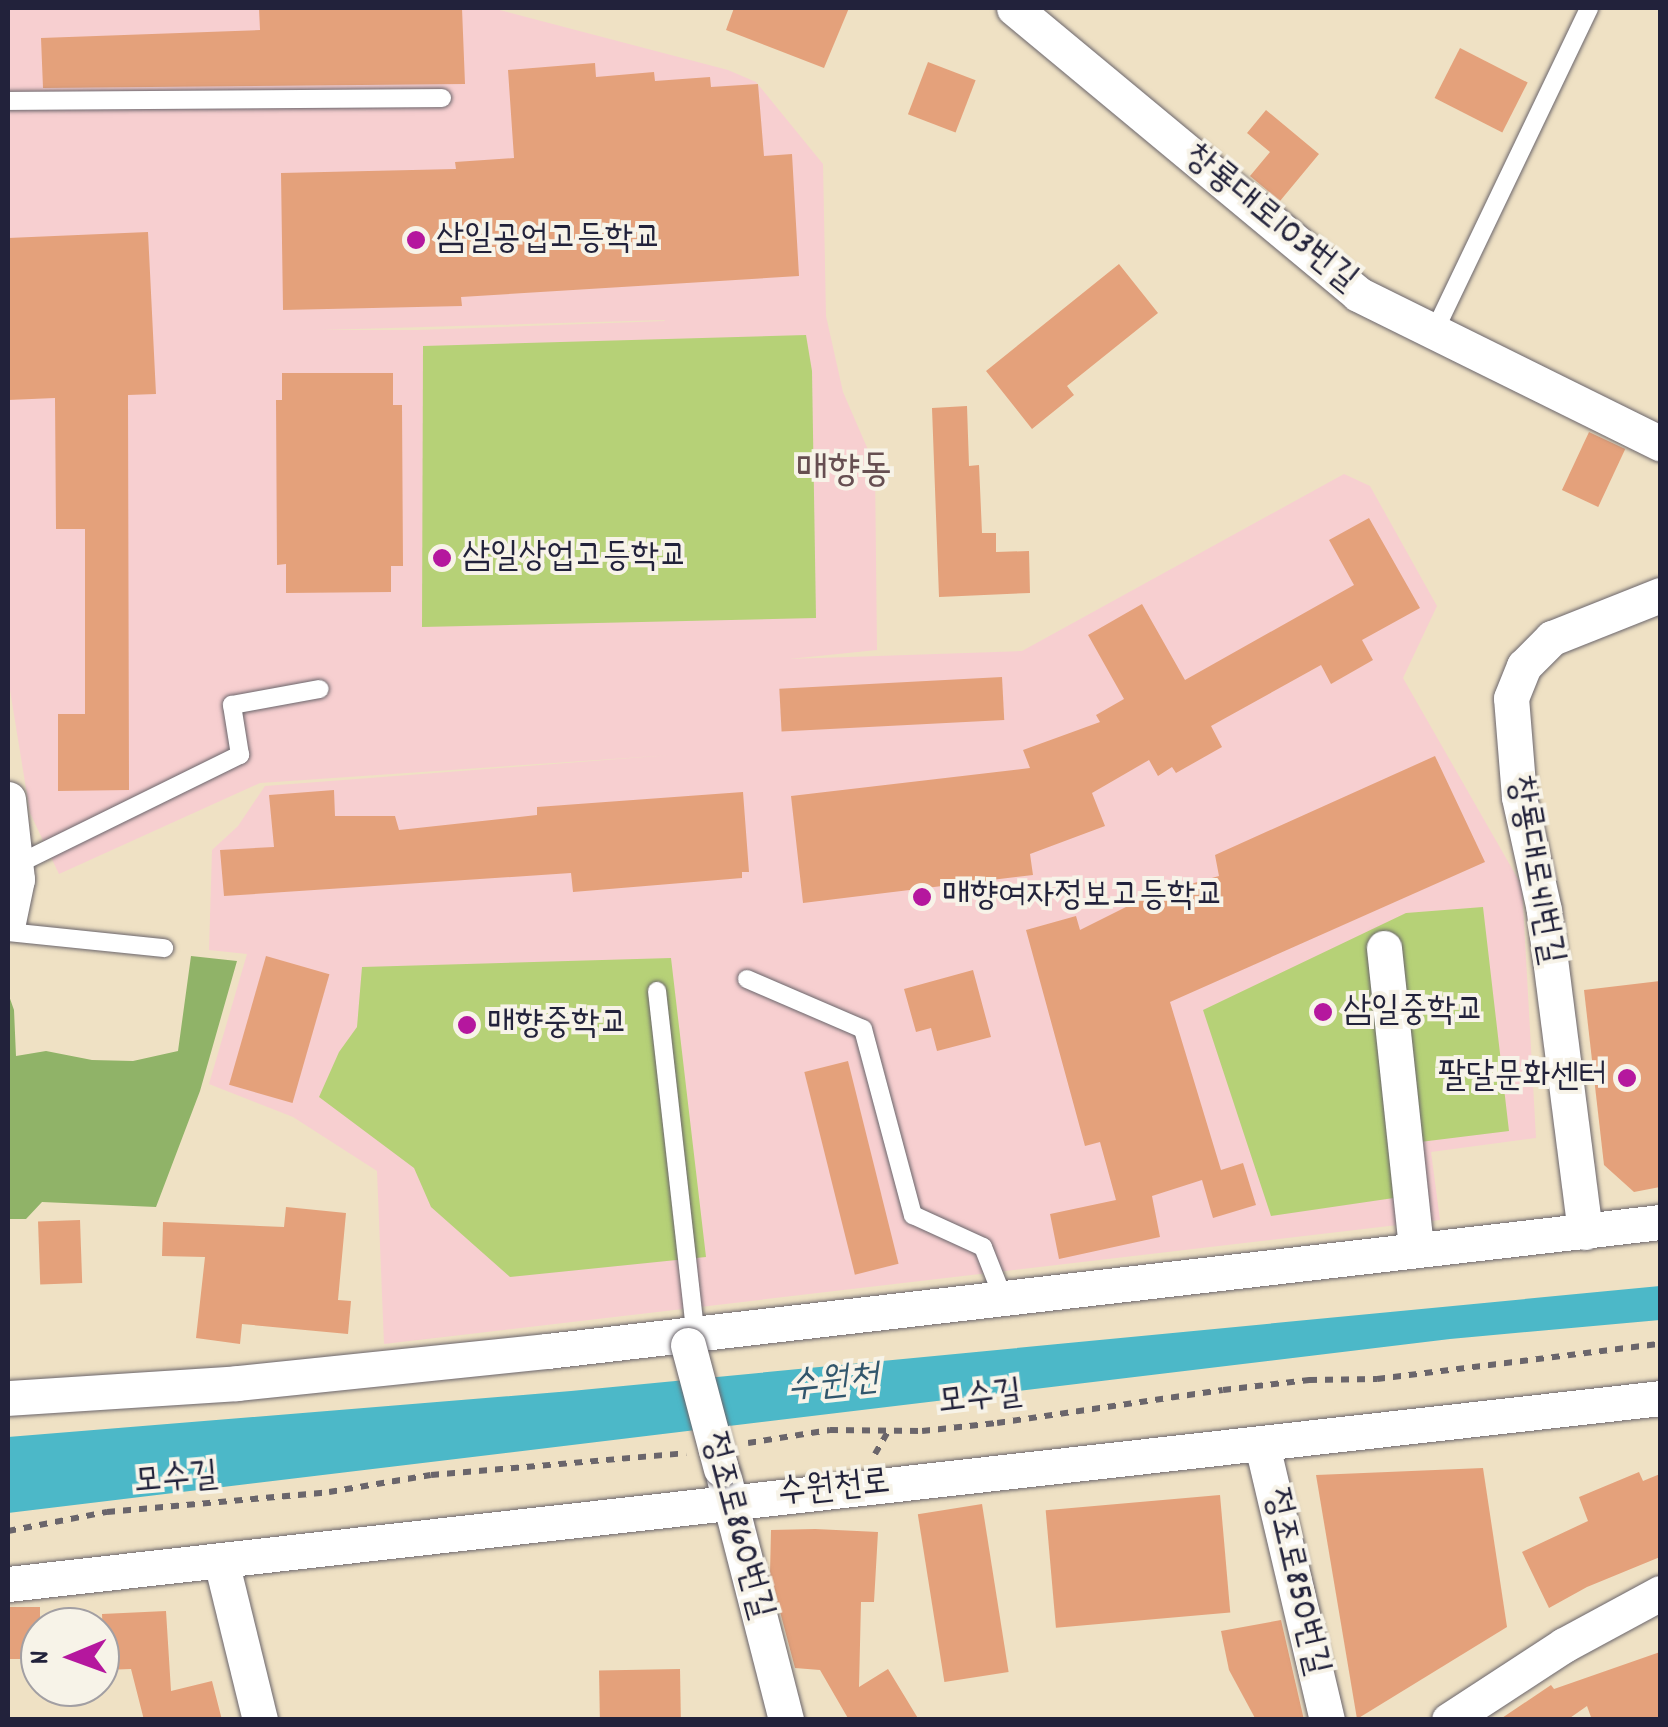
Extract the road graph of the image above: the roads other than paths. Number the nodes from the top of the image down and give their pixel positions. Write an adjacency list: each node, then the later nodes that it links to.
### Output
1 (1014, 8): 5 (street, 창룡대로103번길)
2 (1589, 8): 5 (lane)
3 (442, 98): 4 (lane)
4 (8, 101)
5 (1435, 330): 6 (street, 창룡대로103번길)
6 (1660, 443)
7 (1660, 595): 18 (street, 창룡대로41번길)
8 (320, 689): 10 (lane)
9 (8, 799): 10 (street)
10 (16, 865): 11 (street)
11 (8, 922)
12 (8, 932): 13 (lane)
13 (164, 948)
14 (1384, 948): 19 (street)
15 (747, 980): 20 (lane)
16 (657, 990): 21 (lane)
17 (1660, 1222): 18 (street)
18 (1585, 1232): 19 (street)
19 (1416, 1248): 20 (street)
20 (1002, 1295): 21 (street)
21 (690, 1337): 22 (street); 25 (street, 정조로860번길, bridge)
22 (8, 1398)
23 (1660, 1398): 24 (street, 수원천로)
24 (1262, 1445): 25 (street, 수원천로); 32 (street, 정조로850번길)
25 (719, 1466): 26 (street, 수원천로); 31 (street, 정조로860번길)
26 (221, 1560): 27 (street, 수원천로); 30 (street)
27 (8, 1584)
28 (1660, 1593): 29 (street)
29 (1456, 1718)
30 (260, 1720)
31 (786, 1720)
32 (1327, 1720)

